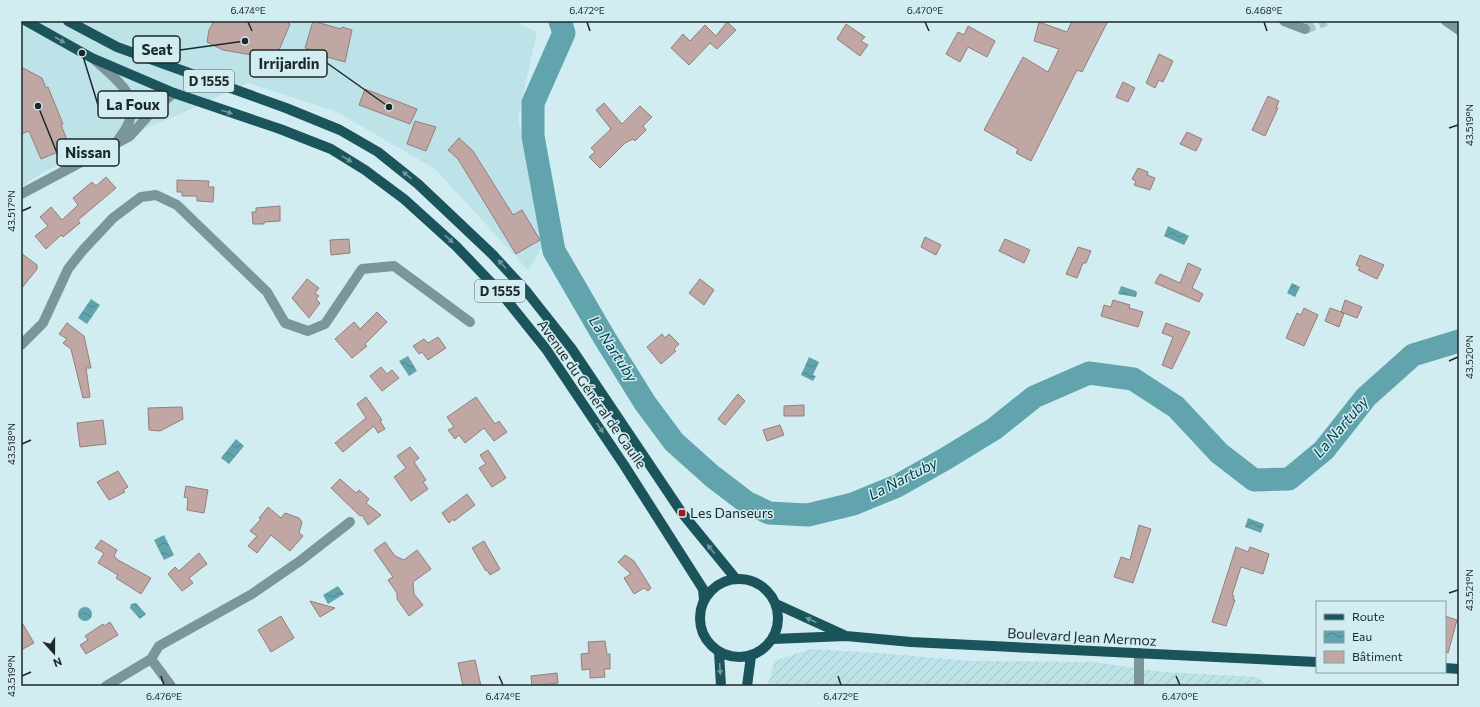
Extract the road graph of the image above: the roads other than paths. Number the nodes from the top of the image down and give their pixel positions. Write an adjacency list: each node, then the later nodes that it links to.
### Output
1 (26, 21): 7 (main road, Avenue du Général de Gaulle / D 1555, one-way to 7)
2 (68, 21): 14 (main road, Avenue du Général de Gaulle / D 1555, one-way to 2)
3 (1284, 21): 5 (street)
4 (1446, 21): 6 (street)
5 (1305, 29)
6 (1459, 30)
7 (92, 58): 8 (main road, Avenue du Général de Gaulle / D 1555); 9 (street)
8 (174, 93): 9 (street); 15 (main road, Avenue du Général de Gaulle / D 1555, one-way to 15)
9 (116, 143): 10 (street)
10 (21, 194)
11 (470, 322): 12 (street)
12 (21, 345)
13 (350, 522): 22 (street)
14 (736, 579): 15 (main road); 16 (main road)
15 (704, 600): 19 (main road)
16 (776, 604): 17 (main road, Boulevard Jean Mermoz, one-way to 16); 18 (main road)
17 (846, 636): 18 (main road, Boulevard Jean Mermoz); 20 (main road, Boulevard Jean Mermoz)
18 (773, 639): 21 (main road)
19 (719, 652): 21 (main road); 28 (main road, one-way to 28)
20 (1139, 654): 23 (main road, Boulevard Jean Mermoz); 30 (street)
21 (750, 656): 29 (main road)
22 (151, 659): 26 (street); 27 (street)
23 (1316, 662)
24 (1446, 668): 25 (main road)
25 (1459, 669)
26 (106, 686)
27 (171, 686)
28 (721, 686)
29 (747, 686)
30 (1139, 686)

